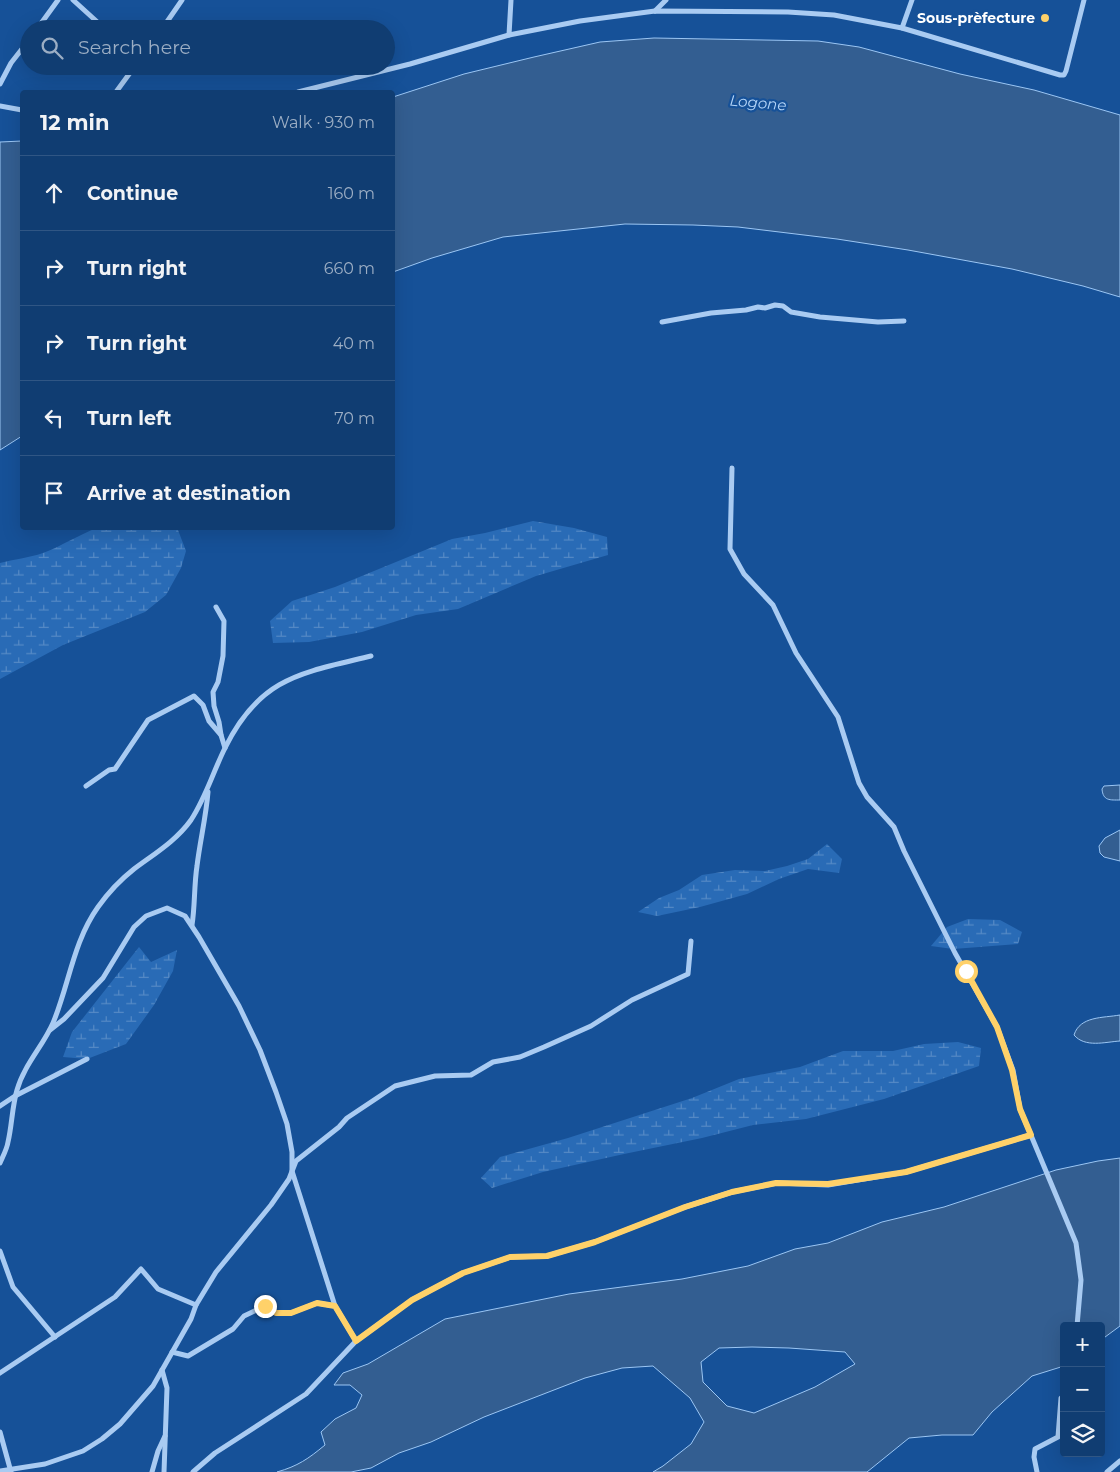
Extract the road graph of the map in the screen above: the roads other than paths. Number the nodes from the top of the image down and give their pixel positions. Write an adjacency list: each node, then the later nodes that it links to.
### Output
1 (58, 0): 9 (street)
2 (73, 0): 10 (street)
3 (182, 0): 11 (street)
4 (511, 0): 13 (street)
5 (666, 0): 8 (street)
6 (912, 0): 12 (street)
7 (1084, 0): 12 (street)
8 (655, 12): 12 (street); 13 (street)
9 (44, 20)
10 (95, 20)
11 (168, 20)
12 (902, 28)
13 (509, 35): 15 (street)
14 (20, 52): 18 (street)
15 (395, 68)
16 (128, 75): 19 (street)
17 (366, 75): 20 (street)
18 (0, 84)
19 (117, 90)
20 (306, 90)
21 (0, 106): 22 (street)
22 (20, 110)
23 (904, 320): 24 (street)
24 (662, 322)
25 (732, 468): 38 (street)
26 (216, 607): 28 (street)
27 (371, 656): 29 (street)
28 (221, 735): 29 (street); 30 (street)
29 (225, 748): 31 (street)
30 (86, 786)
31 (209, 786): 32 (street); 34 (street)
32 (192, 925): 34 (street); 40 (street)
33 (691, 941): 40 (street)
34 (50, 1030): 36 (street)
35 (88, 1060): 36 (street)
36 (15, 1096): 37 (street); 39 (street)
37 (0, 1106)
38 (1031, 1135): 44 (street); 46 (street)
39 (0, 1163)
40 (292, 1171): 42 (street); 43 (street)
41 (0, 1251): 45 (street)
42 (196, 1305): 45 (street); 47 (street)
43 (335, 1306): 46 (street); 47 (street)
44 (1077, 1322)
45 (56, 1337): 49 (street)
46 (356, 1341): 58 (street)
47 (172, 1352): 48 (street)
48 (162, 1370): 52 (street); 54 (street)
49 (0, 1373)
50 (1060, 1411): 59 (street)
51 (0, 1432): 54 (street)
52 (166, 1433): 56 (street); 57 (street)
53 (1120, 1461): 60 (street)
54 (11, 1470): 55 (street)
55 (0, 1471)
56 (152, 1472)
57 (164, 1472)
58 (193, 1472)
59 (1037, 1472)
60 (1107, 1472)

